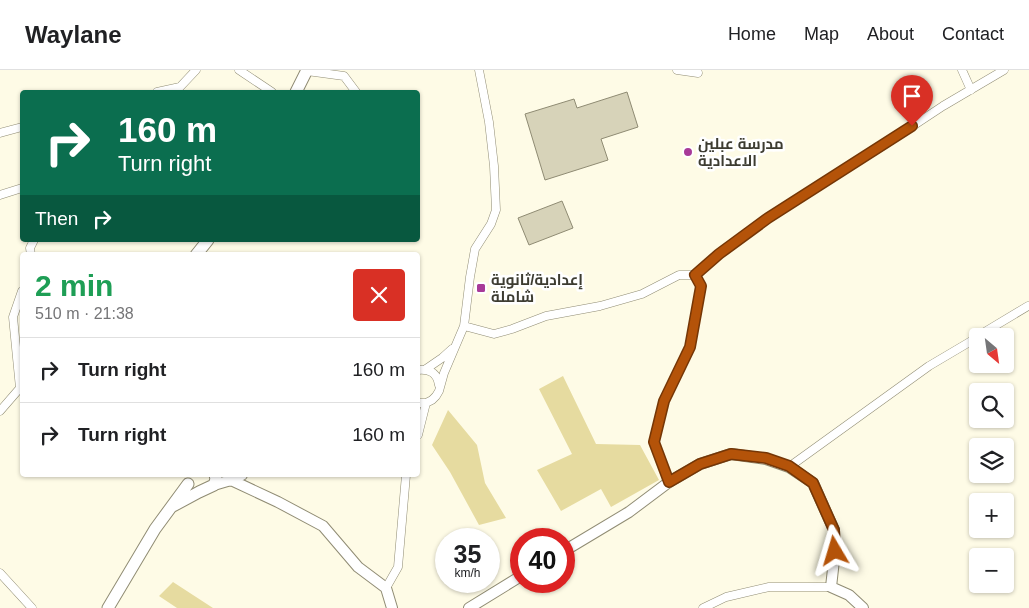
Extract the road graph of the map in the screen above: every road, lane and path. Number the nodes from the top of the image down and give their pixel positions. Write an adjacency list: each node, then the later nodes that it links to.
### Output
1 (196, 70): 10 (street)
2 (239, 70): 11 (street)
3 (307, 70): 12 (main road); 13 (street)
4 (479, 70): 24 (street)
5 (677, 70): 8 (street)
6 (962, 70): 14 (street)
7 (1004, 70): 14 (street)
8 (686, 71): 9 (street)
9 (698, 73)
10 (165, 90)
11 (269, 90)
12 (297, 90)
13 (354, 90)
14 (971, 90): 21 (street)
15 (20, 127): 16 (street)
16 (0, 132)
17 (20, 189): 18 (street)
18 (0, 195)
19 (206, 242): 20 (main road)
20 (198, 252)
21 (695, 275): 24 (street); 42 (street)
22 (20, 298): 30 (street)
23 (1028, 306): 25 (street)
24 (464, 326): 27 (street)
25 (991, 328)
26 (969, 341): 36 (street)
27 (456, 346): 28 (street); 29 (street)
28 (422, 370): 29 (street)
29 (439, 387): 33 (street)
30 (20, 388)
31 (20, 388): 34 (street)
32 (420, 403): 33 (street)
33 (426, 403): 35 (street)
34 (0, 411)
35 (420, 427)
36 (789, 466): 42 (street); 48 (street)
37 (238, 477): 41 (street)
38 (406, 477): 49 (street)
39 (189, 479): 43 (main road); 44 (main road)
40 (214, 480): 41 (street); 43 (main road)
41 (231, 480): 49 (street)
42 (669, 482): 45 (street)
43 (199, 492): 44 (main road)
44 (169, 508): 51 (main road)
45 (575, 544)
46 (0, 573): 50 (street)
47 (510, 583): 53 (street)
48 (831, 587): 54 (street); 55 (street)
49 (386, 588): 52 (street)
50 (32, 608)
51 (108, 608)
52 (392, 608)
53 (469, 608)
54 (703, 608)
55 (863, 608)

